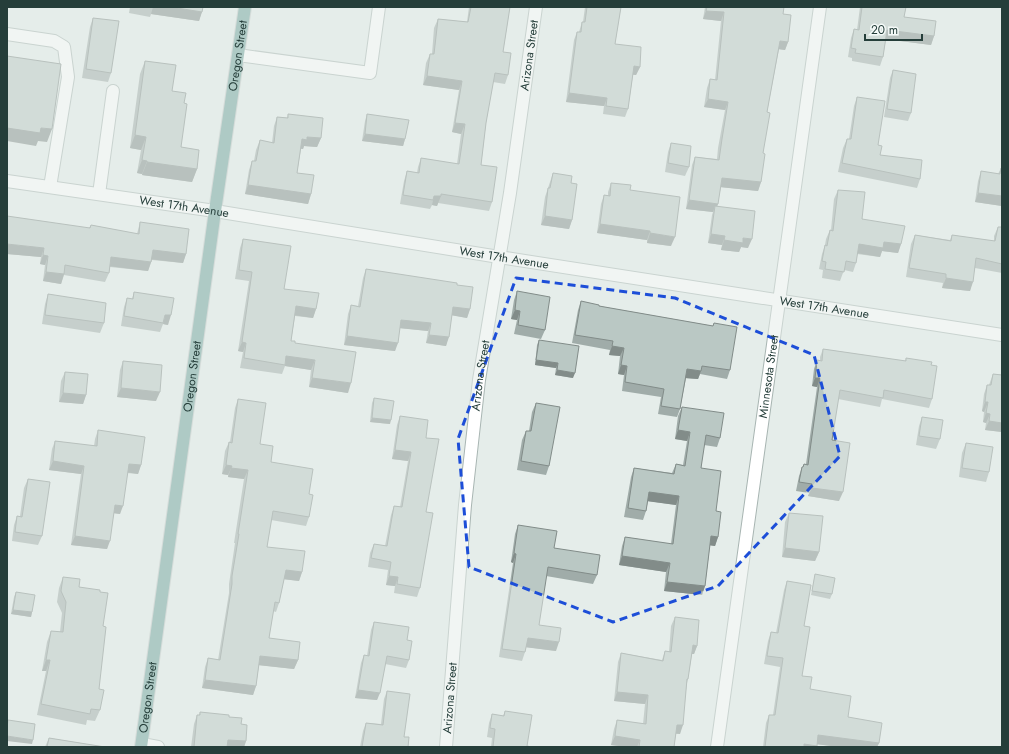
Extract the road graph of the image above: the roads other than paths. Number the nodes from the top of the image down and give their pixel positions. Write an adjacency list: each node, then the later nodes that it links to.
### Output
1 (245, 7): 6 (main road, Oregon Street)
2 (379, 7): 6 (street)
3 (536, 7): 12 (street, Arizona Street)
4 (820, 7): 13 (street, Minnesota Street)
5 (7, 34): 9 (street)
6 (238, 55): 11 (main road, Oregon Street)
7 (113, 92): 10 (street)
8 (7, 181): 9 (street, West 17th Avenue)
9 (50, 187): 10 (street, West 17th Avenue)
10 (99, 194): 11 (street, West 17th Avenue)
11 (215, 211): 12 (street, West 17th Avenue); 15 (main road, Oregon Street)
12 (499, 257): 13 (street, West 17th Avenue); 17 (street, Arizona Street)
13 (779, 301): 14 (street, West 17th Avenue); 18 (street, Minnesota Street)
14 (1002, 335)
15 (141, 746): 16 (street)
16 (158, 747)
17 (446, 747)
18 (717, 747)

